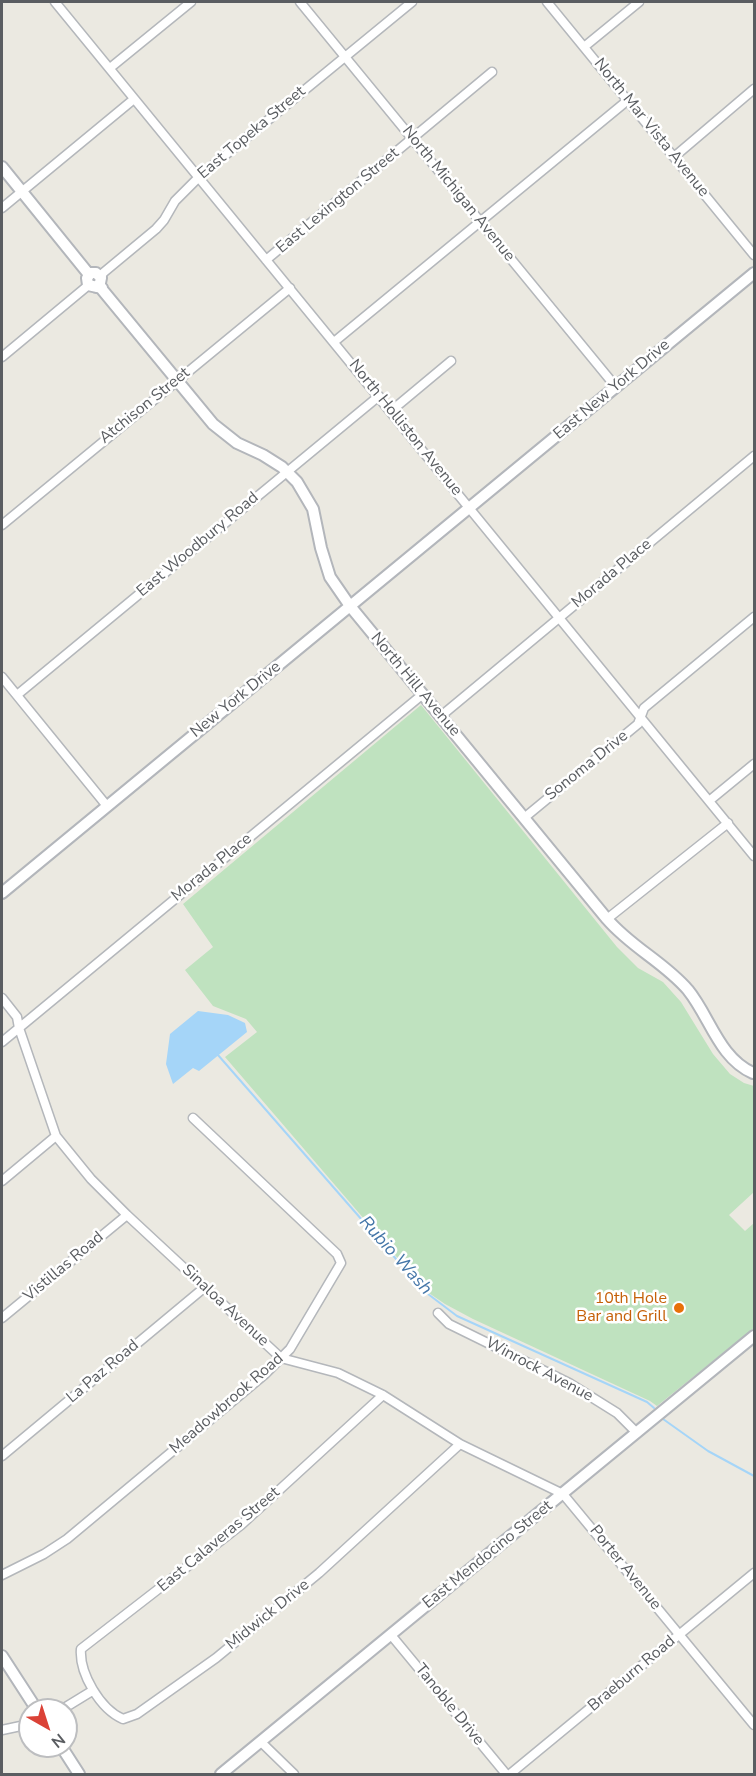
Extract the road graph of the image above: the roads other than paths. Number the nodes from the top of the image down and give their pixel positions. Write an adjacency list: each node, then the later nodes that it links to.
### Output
1 (55, 2): 9 (street, North Holliston Avenue)
2 (191, 2): 9 (street)
3 (300, 2): 8 (street, North Michigan Avenue)
4 (412, 2): 8 (street, East Topeka Street)
5 (547, 2): 7 (street, North Mar Vista Avenue)
6 (639, 2): 7 (street)
7 (584, 47): 13 (street, North Mar Vista Avenue)
8 (345, 56): 14 (street, North Michigan Avenue); 17 (street, East Topeka Street)
9 (110, 68): 12 (street, North Holliston Avenue)
10 (492, 72): 14 (street, East Lexington Street)
11 (754, 89): 15 (street)
12 (134, 99): 17 (street, North Holliston Avenue); 18 (street)
13 (628, 100): 15 (street, North Mar Vista Avenue); 20 (street)
14 (413, 139): 20 (street, North Michigan Avenue); 22 (street, East Lexington Street)
15 (674, 157): 21 (street, North Mar Vista Avenue)
16 (2, 167): 18 (street, North Hill Avenue)
17 (198, 177): 22 (street, North Holliston Avenue); 24 (street, East Topeka Street)
18 (21, 191): 19 (street); 24 (street, North Hill Avenue)
19 (2, 208)
20 (481, 221): 26 (street); 30 (street, North Michigan Avenue)
21 (754, 255)
22 (267, 260): 25 (street, North Holliston Avenue)
23 (754, 273): 30 (street, East New York Drive)
24 (94, 280): 27 (street, East Topeka Street); 29 (street, North Hill Avenue)
25 (290, 288): 26 (street, North Holliston Avenue); 29 (street, Atchison Street)
26 (334, 342): 31 (street, North Holliston Avenue)
27 (2, 357)
28 (451, 361): 32 (street)
29 (177, 380): 34 (street, North Hill Avenue); 36 (street, Atchison Street)
30 (616, 387): 35 (street, East New York Drive)
31 (379, 396): 32 (street, North Holliston Avenue); 34 (street, East Woodbury Road)
32 (391, 411): 35 (street, North Holliston Avenue)
33 (754, 456): 38 (street, Morada Place)
34 (287, 471): 37 (street, North Hill Avenue); 42 (street, East Woodbury Road)
35 (470, 508): 37 (street, New York Drive); 38 (street, North Holliston Avenue)
36 (2, 525)
37 (350, 606): 41 (street, North Hill Avenue); 47 (street, New York Drive)
38 (560, 617): 43 (street, Morada Place); 44 (street, North Holliston Avenue)
39 (754, 617): 44 (street, Sonoma Drive)
40 (2, 677): 42 (street)
41 (423, 694): 43 (street, North Hill Avenue); 54 (street, Morada Place)
42 (16, 695): 47 (street)
43 (441, 716): 48 (street, North Hill Avenue)
44 (640, 716): 46 (street, North Holliston Avenue); 48 (street, Sonoma Drive)
45 (754, 764): 46 (street)
46 (709, 801): 49 (street, North Holliston Avenue)
47 (107, 806): 51 (street, New York Drive)
48 (524, 818): 52 (street, North Hill Avenue)
49 (728, 823): 50 (street, North Holliston Avenue); 52 (street)
50 (754, 856)
51 (2, 891)
52 (607, 919): 56 (street, North Hill Avenue)
53 (2, 998): 54 (street, Sinaloa Avenue)
54 (19, 1028): 55 (street, Morada Place); 58 (street, Sinaloa Avenue)
55 (2, 1042)
56 (754, 1073)
57 (193, 1118): 65 (street, Meadowbrook Road)
58 (56, 1136): 59 (street); 60 (street, Sinaloa Avenue)
59 (2, 1181)
60 (127, 1215): 61 (street, Sinaloa Avenue); 63 (street, Vistillas Road)
61 (206, 1287): 65 (street, Sinaloa Avenue); 69 (street, La Paz Road)
62 (438, 1313): 67 (street, Winrock Avenue)
63 (2, 1318)
64 (754, 1336): 67 (street, East Mendocino Street)
65 (281, 1358): 66 (street, Sinaloa Avenue); 72 (street, Meadowbrook Road)
66 (383, 1395): 68 (street, Sinaloa Avenue); 76 (street, East Calaveras Street)
67 (637, 1434): 70 (street, East Mendocino Street)
68 (460, 1444): 70 (street, Sinaloa Avenue); 76 (street, Midwick Drive)
69 (2, 1456)
70 (563, 1494): 73 (street, East Mendocino Street); 74 (street, Porter Avenue)
71 (754, 1573): 74 (street, Braeburn Road)
72 (2, 1575)
73 (392, 1635): 82 (street, East Mendocino Street); 87 (street, Tanoble Drive)
74 (680, 1635): 79 (street, Porter Avenue); 87 (street, Braeburn Road)
75 (2, 1656): 77 (street)
76 (92, 1690): 78 (street)
77 (30, 1698)
78 (78, 1699)
79 (754, 1725)
80 (18, 1727): 81 (street)
81 (2, 1730)
82 (261, 1742): 85 (street, East Mendocino Street); 86 (street)
83 (69, 1758): 84 (street)
84 (79, 1774)
85 (221, 1774)
86 (294, 1774)
87 (508, 1774)

